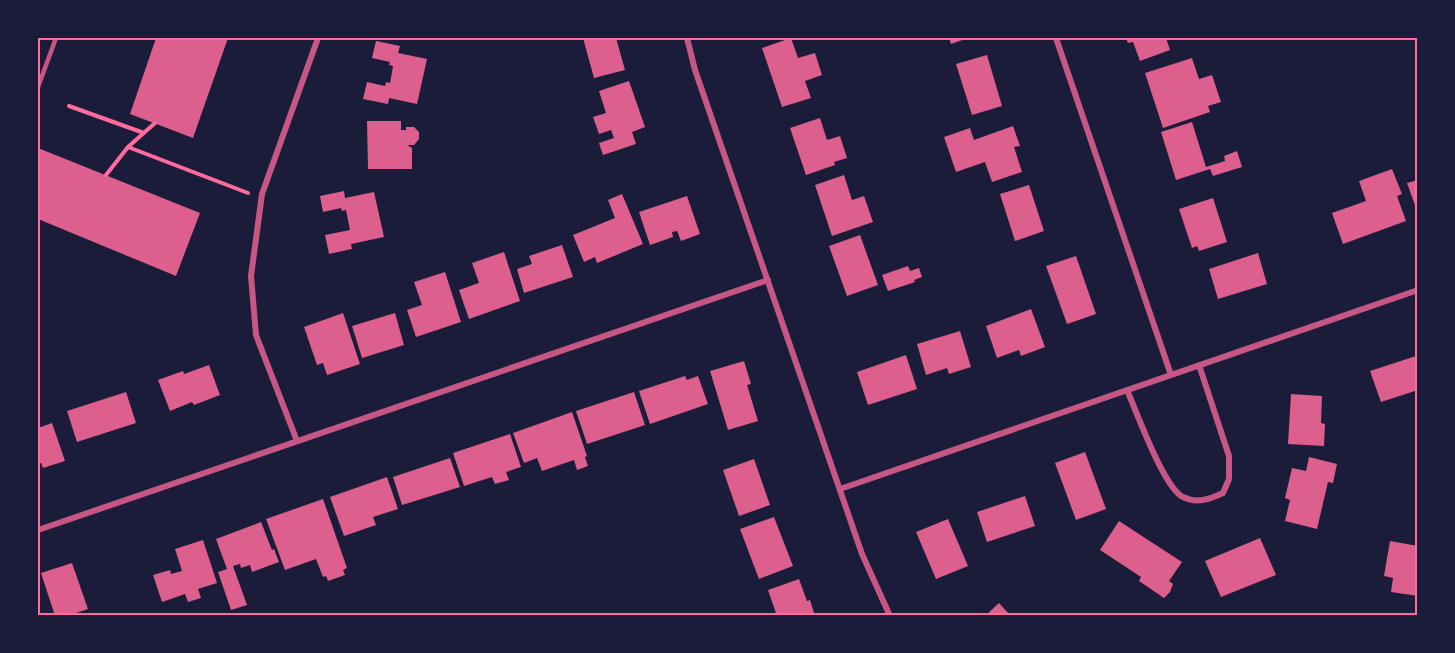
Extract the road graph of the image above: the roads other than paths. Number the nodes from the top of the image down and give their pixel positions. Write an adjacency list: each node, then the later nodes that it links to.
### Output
1 (56, 38): 5 (lane)
2 (318, 38): 11 (street)
3 (687, 38): 6 (street)
4 (1056, 38): 9 (street)
5 (38, 87)
6 (768, 280): 11 (street); 12 (street)
7 (1418, 290): 8 (street)
8 (1200, 365): 9 (street); 10 (street)
9 (1170, 375): 10 (street)
10 (1127, 390): 12 (street)
11 (297, 441): 13 (street)
12 (840, 489): 14 (street)
13 (38, 530)
14 (890, 615)

